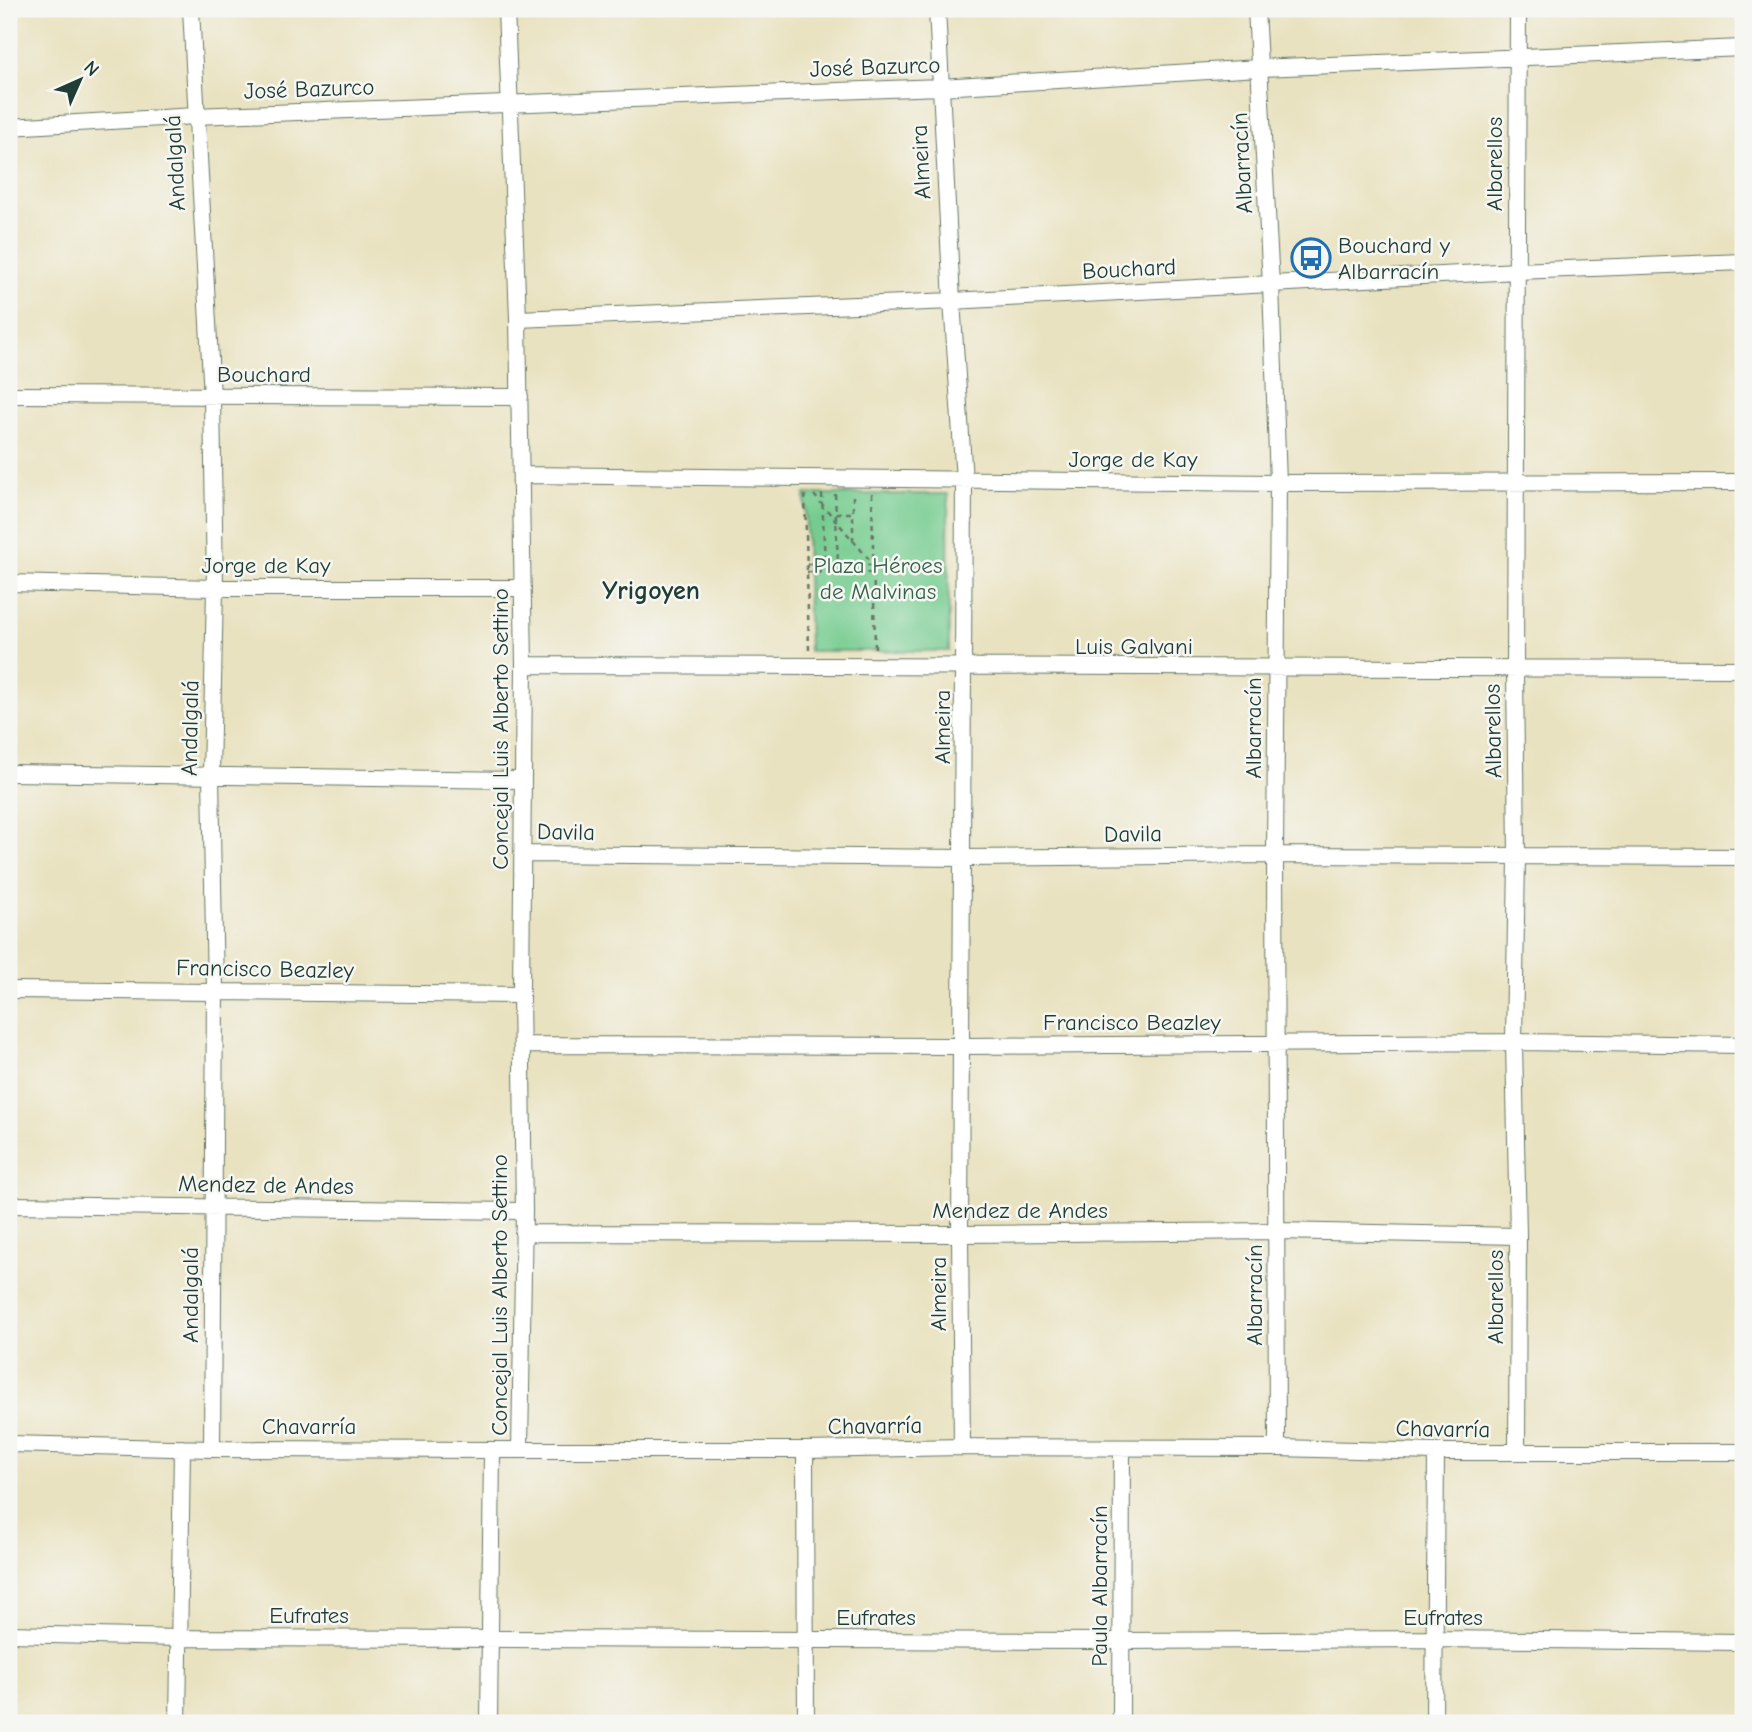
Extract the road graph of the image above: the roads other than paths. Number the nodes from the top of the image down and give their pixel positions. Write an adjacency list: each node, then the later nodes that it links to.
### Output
1 (191, 9): 11 (street, Andalgalá)
2 (506, 9): 10 (street, Concejal Luis Alberto Settino)
3 (937, 9): 9 (street, Almeira)
4 (1256, 9): 8 (street, Albarracín)
5 (1518, 9): 7 (street, Albarellos)
6 (1743, 48): 7 (street, José Bazurco)
7 (1517, 57): 8 (street, José Bazurco); 14 (street, Albarellos)
8 (1259, 68): 9 (street, José Bazurco); 15 (street, Albarracín)
9 (940, 87): 10 (street, José Bazurco); 16 (street, Almeira)
10 (511, 105): 11 (street, José Bazurco); 17 (street, Concejal Luis Alberto Settino)
11 (195, 116): 12 (street, José Bazurco); 19 (street, Andalgalá)
12 (9, 127)
13 (1743, 262): 14 (street, Bouchard)
14 (1517, 271): 15 (street, Bouchard); 23 (street, Albarellos)
15 (1271, 285): 16 (street, Bouchard); 24 (street, Albarracín)
16 (952, 302): 17 (street, Bouchard); 22 (street, Almeira)
17 (518, 318): 20 (street, Concejal Luis Alberto Settino)
18 (9, 395): 19 (street, Bouchard)
19 (212, 397): 20 (street, Bouchard); 27 (street, Andalgalá)
20 (520, 397): 21 (street, Concejal Luis Alberto Settino)
21 (522, 475): 22 (street, Jorge de Kay); 28 (street, Concejal Luis Alberto Settino)
22 (964, 480): 24 (street, Jorge de Kay); 30 (street, Almeira)
23 (1516, 481): 24 (street, Jorge de Kay); 25 (street, Jorge de Kay); 32 (street, Albarellos)
24 (1278, 482): 31 (street, Albarracín)
25 (1743, 482)
26 (9, 583): 27 (street, Jorge de Kay)
27 (215, 587): 28 (street, Jorge de Kay); 35 (street, Andalgalá)
28 (523, 588): 29 (street, Concejal Luis Alberto Settino)
29 (524, 665): 30 (street, Luis Galvani); 36 (street, Concejal Luis Alberto Settino)
30 (965, 668): 31 (street, Luis Galvani); 40 (street, Almeira)
31 (1276, 668): 32 (street, Luis Galvani); 38 (street, Albarracín)
32 (1516, 668): 33 (street, Luis Galvani); 41 (street, Albarellos)
33 (1743, 669)
34 (9, 773): 35 (street)
35 (211, 776): 36 (street); 43 (street, Andalgalá)
36 (522, 780): 37 (street, Concejal Luis Alberto Settino)
37 (523, 854): 40 (street, Davila); 44 (street, Concejal Luis Alberto Settino)
38 (1275, 855): 40 (street, Davila); 41 (street, Davila); 47 (street, Albarracín)
39 (1743, 857): 41 (street, Davila)
40 (964, 858): 49 (street, Almeira)
41 (1517, 858): 45 (street, Albarellos)
42 (9, 990): 43 (street, Francisco Beazley)
43 (215, 991): 44 (street, Francisco Beazley); 51 (street, Andalgalá)
44 (520, 995): 46 (street, Concejal Luis Alberto Settino)
45 (1514, 1042): 47 (street, Francisco Beazley); 48 (street, Francisco Beazley); 56 (street, Albarellos)
46 (522, 1045): 49 (street, Francisco Beazley); 52 (street, Concejal Luis Alberto Settino)
47 (1276, 1045): 49 (street, Francisco Beazley); 53 (street, Albarracín)
48 (1743, 1045)
49 (963, 1046): 55 (street, Almeira)
50 (9, 1205): 51 (street, Mendez de Andes)
51 (213, 1207): 52 (street, Mendez de Andes); 62 (street, Andalgalá)
52 (524, 1211): 54 (street, Concejal Luis Alberto Settino)
53 (1277, 1230): 55 (street, Mendez de Andes); 56 (street, Mendez de Andes); 61 (street, Albarracín)
54 (523, 1233): 55 (street, Mendez de Andes); 63 (street, Concejal Luis Alberto Settino)
55 (960, 1234): 58 (street, Almeira)
56 (1518, 1236): 67 (street, Albarellos)
57 (9, 1444): 59 (street, Chavarría)
58 (962, 1447): 60 (street, Chavarría); 65 (street, Chavarría)
59 (181, 1448): 62 (street, Chavarría); 70 (street)
60 (1122, 1448): 61 (street, Chavarría); 74 (street, Paula Albarracín)
61 (1277, 1448): 66 (street, Chavarría)
62 (212, 1449): 64 (street, Chavarría)
63 (520, 1449): 64 (street, Chavarría); 65 (street, Chavarría)
64 (492, 1450): 71 (street, Concejal Luis Alberto Settino)
65 (805, 1450): 72 (street)
66 (1436, 1452): 67 (street, Chavarría); 73 (street)
67 (1517, 1452): 68 (street, Chavarría)
68 (1743, 1452)
69 (9, 1634): 70 (street, Eufrates)
70 (178, 1638): 71 (street, Eufrates); 76 (street)
71 (489, 1638): 72 (street, Eufrates); 77 (street, Concejal Luis Alberto Settino)
72 (806, 1639): 74 (street, Eufrates); 78 (street)
73 (1434, 1639): 74 (street, Eufrates); 75 (street, Eufrates); 80 (street)
74 (1123, 1642): 79 (street, Paula Albarracín)
75 (1743, 1642)
76 (178, 1723)
77 (489, 1723)
78 (806, 1723)
79 (1121, 1723)
80 (1434, 1723)

